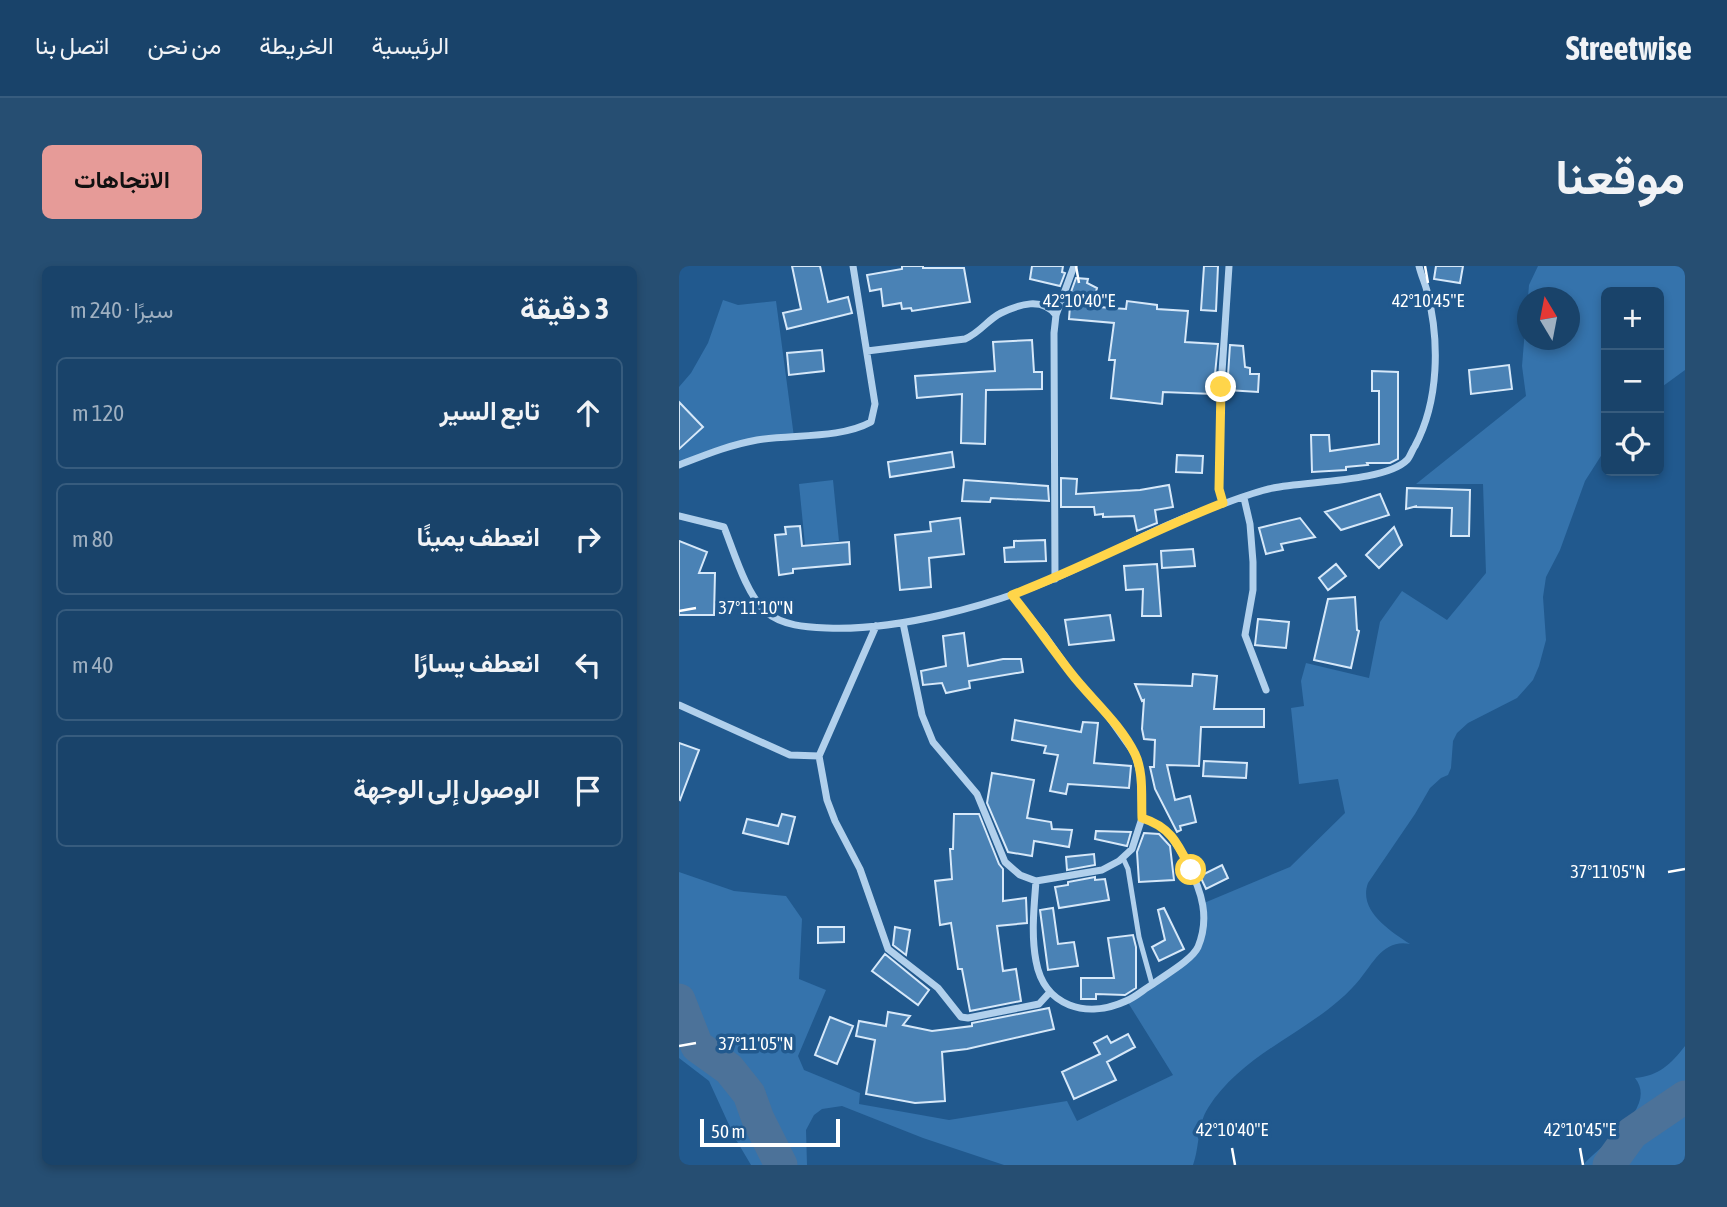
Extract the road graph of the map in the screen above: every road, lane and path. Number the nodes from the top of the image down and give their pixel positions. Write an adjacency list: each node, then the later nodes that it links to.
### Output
1 (853, 266): 6 (street)
2 (1074, 266): 5 (street)
3 (1229, 266): 9 (street)
4 (1419, 266): 8 (street)
5 (1056, 315): 6 (street); 11 (street)
6 (867, 351): 7 (street)
7 (679, 465)
8 (1244, 498): 9 (street); 15 (street)
9 (1223, 503): 11 (street)
10 (679, 516): 14 (street)
11 (1055, 579): 12 (street)
12 (1012, 595): 13 (street); 18 (street)
13 (904, 623): 14 (street); 20 (street)
14 (876, 626): 17 (street)
15 (1266, 690)
16 (679, 705): 17 (street)
17 (819, 756): 22 (street)
18 (1142, 818): 19 (street); 21 (street)
19 (1123, 858): 20 (street); 21 (lane)
20 (1036, 881): 22 (street)
21 (1152, 984): 22 (street)
22 (1050, 992)

